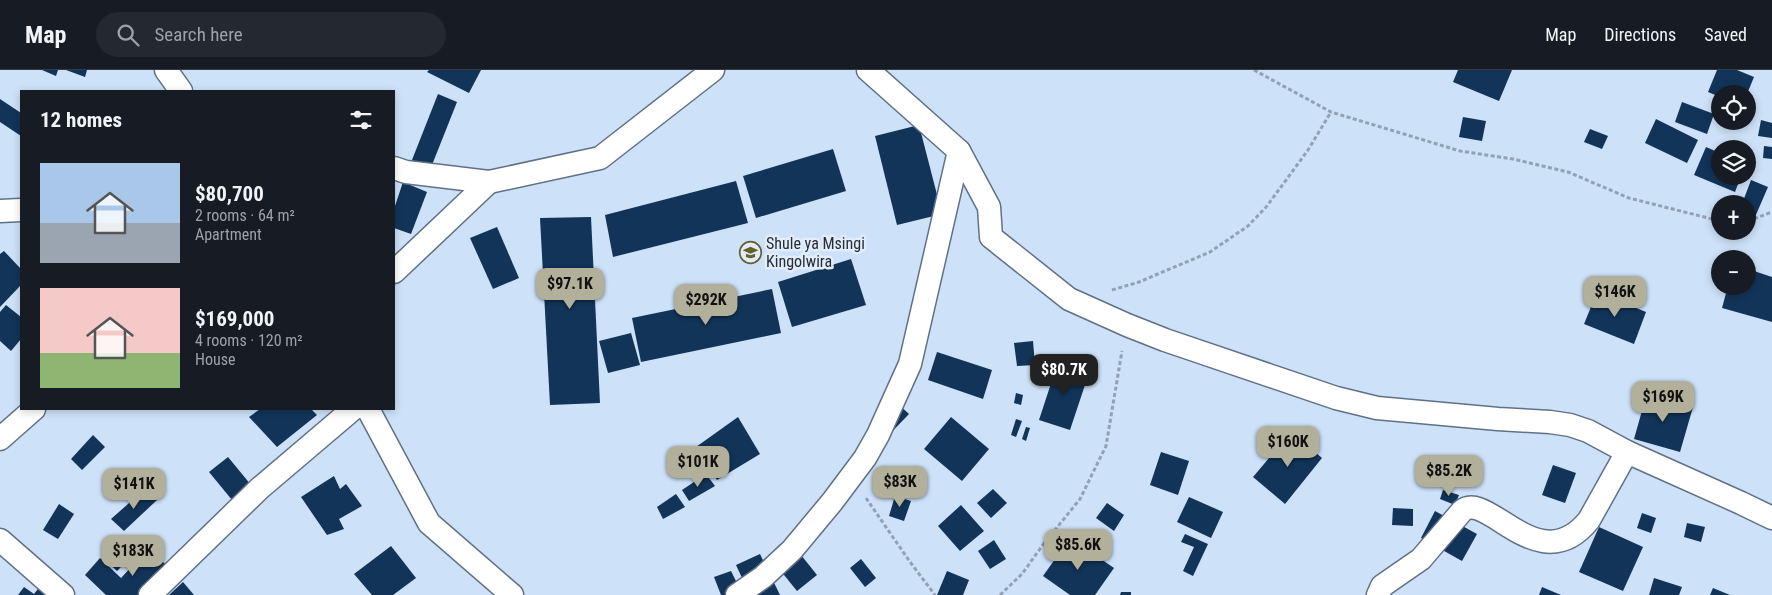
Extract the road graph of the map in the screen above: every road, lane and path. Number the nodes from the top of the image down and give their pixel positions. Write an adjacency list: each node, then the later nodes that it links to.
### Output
1 (166, 70): 5 (street)
2 (713, 70): 9 (street)
3 (868, 70): 7 (street)
4 (1254, 70): 6 (path)
5 (180, 90)
6 (1331, 112): 13 (path); 16 (path)
7 (959, 151): 17 (street); 29 (street)
8 (395, 168): 9 (street)
9 (490, 182): 15 (street)
10 (20, 210): 11 (street)
11 (0, 212)
12 (1772, 212): 14 (path)
13 (1711, 218)
14 (1756, 218)
15 (395, 271)
16 (1108, 291)
17 (1127, 325): 22 (street); 31 (path)
18 (33, 410): 21 (street)
19 (352, 410): 27 (street)
20 (369, 410): 28 (street)
21 (0, 439)
22 (1627, 452): 24 (street); 32 (street)
23 (864, 495): 30 (path)
24 (1772, 518)
25 (0, 540): 26 (street)
26 (64, 595)
27 (150, 595)
28 (512, 595)
29 (737, 595)
30 (935, 595)
31 (1000, 595)
32 (1378, 595)

